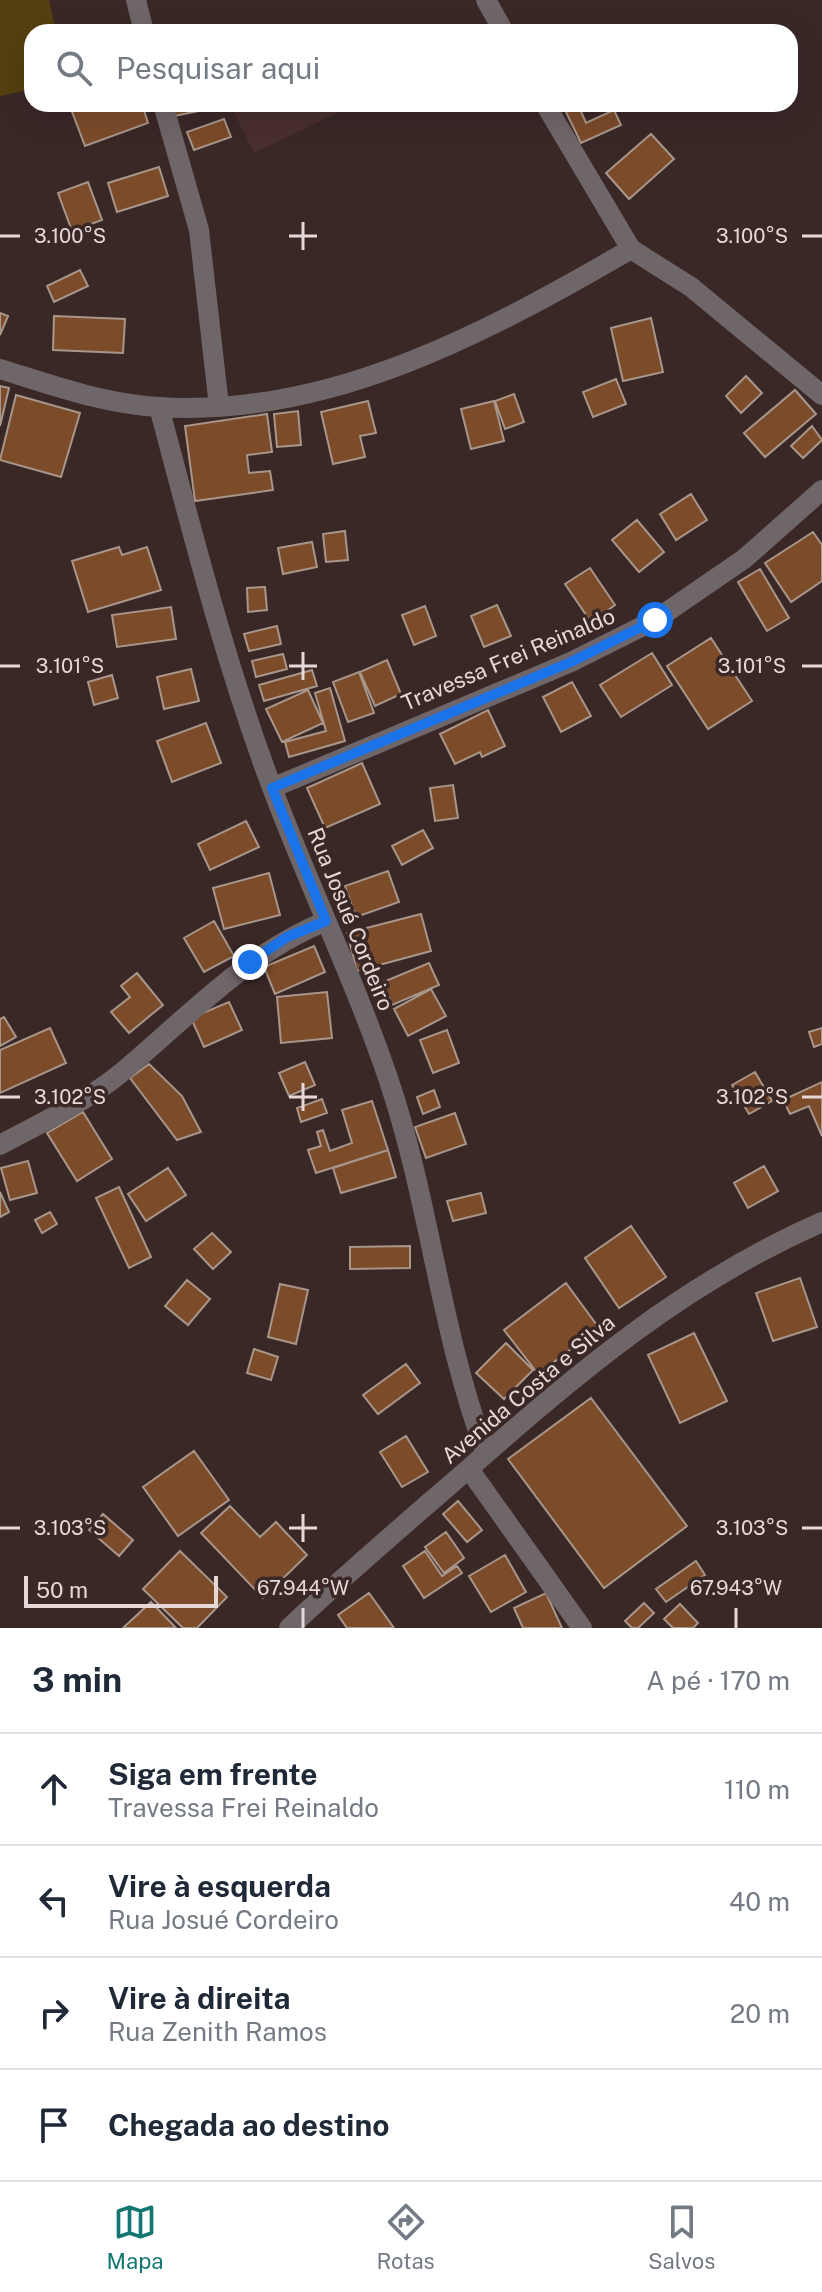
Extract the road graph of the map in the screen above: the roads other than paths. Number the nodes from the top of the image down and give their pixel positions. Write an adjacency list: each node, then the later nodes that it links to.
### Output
1 (136, 0): 3 (street)
2 (486, 0): 4 (street)
3 (142, 24)
4 (500, 24)
5 (165, 112): 10 (street)
6 (550, 112): 7 (street)
7 (631, 249): 9 (street); 10 (street)
8 (0, 369): 11 (street)
9 (822, 395)
10 (219, 406): 11 (street)
11 (159, 407): 13 (street, Rua Josué Cordeiro)
12 (822, 490): 13 (street, Travessa Frei Reinaldo)
13 (272, 788): 14 (street, Rua Josué Cordeiro)
14 (326, 921): 15 (street); 17 (street, Rua Josué Cordeiro)
15 (0, 1145)
16 (822, 1222): 17 (street, Avenida Costa e Silva)
17 (486, 1453): 18 (street, Avenida Costa e Silva)
18 (469, 1469): 19 (street, Avenida Costa e Silva); 20 (street)
19 (289, 1628)
20 (582, 1628)

